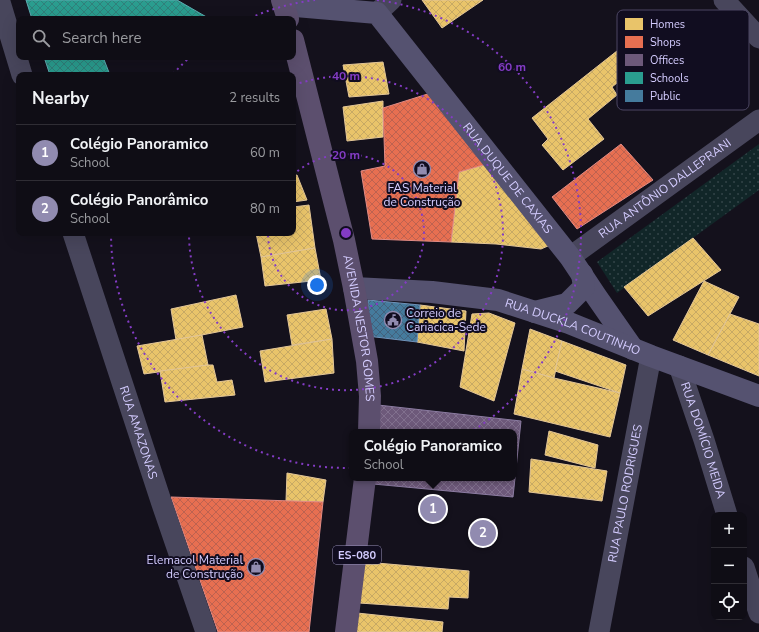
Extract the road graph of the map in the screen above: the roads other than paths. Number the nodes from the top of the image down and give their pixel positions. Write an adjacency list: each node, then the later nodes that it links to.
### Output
1 (724, 0): 5 (street)
2 (0, 2): 9 (street)
3 (282, 6): 4 (street)
4 (384, 6): 14 (street, RUA DUQUE DE CAXIAS)
5 (733, 10)
6 (749, 27): 7 (street)
7 (759, 38)
8 (296, 52): 15 (main road, AVENIDA NESTOR GOMES)
9 (16, 55)
10 (17, 60): 11 (street)
11 (21, 72)
12 (759, 120): 14 (street, RUA ANTÔNIO DALLEPRANI)
13 (74, 236): 25 (street, RUA AMAZONAS)
14 (576, 265): 16 (street); 17 (street, RUA DUQUE DE CAXIAS)
15 (354, 288): 16 (street, RUA DUCKLA COUTINHO); 20 (main road, AVENIDA NESTOR GOMES)
16 (535, 312): 17 (street, RUA DUCKLA COUTINHO)
17 (642, 352): 18 (street, RUA DUCKLA COUTINHO); 27 (street, RUA PAULO RODRIGUES)
18 (679, 366): 19 (street, RUA DUCKLA COUTINHO); 22 (street, RUA DOMÍCIO MEIDA)
19 (759, 396)
20 (369, 429)
21 (365, 481): 26 (main road, ES-080)
22 (726, 512)
23 (747, 576): 24 (street)
24 (759, 613)
25 (206, 632)
26 (346, 632)
27 (599, 632)

